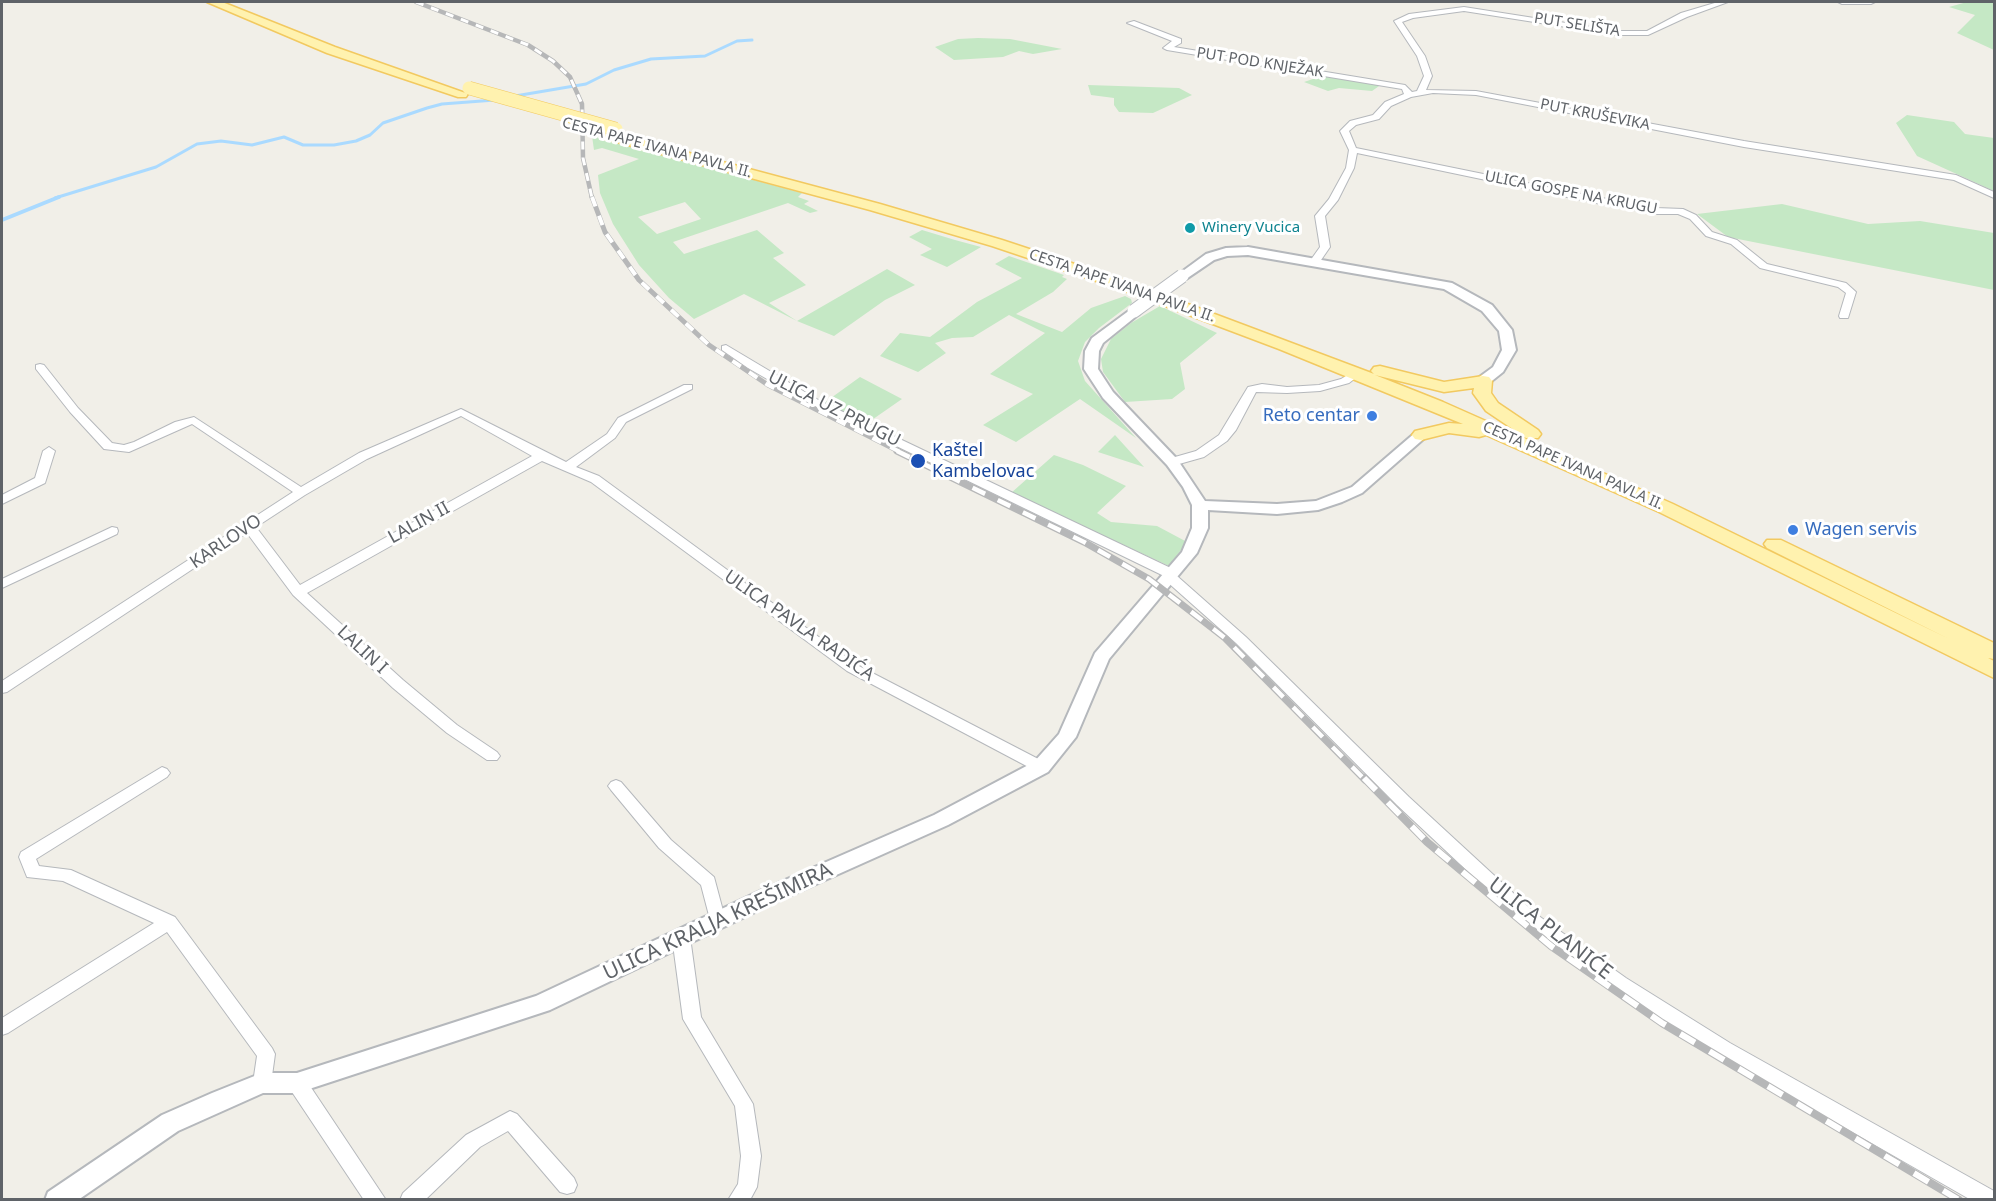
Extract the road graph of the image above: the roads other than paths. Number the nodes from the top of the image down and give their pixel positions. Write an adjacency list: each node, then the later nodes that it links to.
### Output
1 (213, 2): 7 (main road, CESTA PAPE IVANA PAVLA II.)
2 (233, 2): 7 (main road, CESTA PAPE IVANA PAVLA II.)
3 (1724, 2): 8 (street, PUT SELIŠTA)
4 (1842, 2): 5 (street)
5 (1871, 2)
6 (1131, 23): 9 (street, PUT POD KNJEŽAK)
7 (466, 91): 10 (main road, CESTA PAPE IVANA PAVLA II.)
8 (1420, 93): 9 (street, PUT KRUŠEVIKA); 12 (street, PUT KRUŠEVIKA)
9 (1409, 95): 11 (street, PUT KRUŠEVIKA)
10 (611, 132): 17 (main road, CESTA PAPE IVANA PAVLA II.); 18 (main road, CESTA PAPE IVANA PAVLA II.)
11 (1353, 150): 13 (street, PUT KRUŠEVIKA); 14 (street, ULICA GOSPE NA KRUGU)
12 (1995, 195)
13 (1315, 261): 19 (street); 26 (street, bridge)
14 (1844, 316)
15 (726, 348): 33 (street, ULICA UZ PRUGU)
16 (40, 367): 28 (street)
17 (1356, 373): 18 (main road, CESTA PAPE IVANA PAVLA II.); 26 (street)
18 (1382, 377): 19 (main road); 22 (main road); 23 (main road, CESTA PAPE IVANA PAVLA II.)
19 (1483, 381): 23 (main road)
20 (688, 387): 27 (street)
21 (460, 412): 25 (street, ULICA PAVLA RADIĆA); 28 (street, KARLOVO)
22 (1421, 435): 23 (main road); 30 (street)
23 (1532, 441): 36 (main road, CESTA PAPE IVANA PAVLA II.); 37 (main road, CESTA PAPE IVANA PAVLA II.)
24 (50, 451): 29 (street)
25 (541, 456): 27 (street, ULICA PAVLA RADIĆA); 35 (street, LALIN II)
26 (1172, 462): 30 (street)
27 (568, 468): 40 (street, ULICA PAVLA RADIĆA)
28 (301, 492): 31 (street, KARLOVO)
29 (2, 500)
30 (1200, 505): 33 (street, ULICA KRALJA KREŠIMIRA)
31 (249, 527): 35 (street, LALIN I); 38 (street, KARLOVO)
32 (112, 531): 34 (street)
33 (1171, 575): 40 (street, ULICA KRALJA KREŠIMIRA); 55 (street, ULICA PLANIĆE)
34 (2, 584)
35 (298, 592): 39 (street, LALIN I)
36 (1995, 652)
37 (1995, 670)
38 (2, 688)
39 (492, 756)
40 (1041, 767): 44 (street, ULICA KRALJA KREŠIMIRA)
41 (162, 773): 43 (street)
42 (616, 786): 44 (street)
43 (169, 922): 46 (street); 47 (street)
44 (718, 922): 45 (street, ULICA KRALJA KREŠIMIRA)
45 (681, 938): 48 (street, ULICA KRALJA KREŠIMIRA); 54 (street)
46 (2, 1028)
47 (262, 1083): 48 (street, ULICA KRALJA KREŠIMIRA); 50 (street, ULICA KRALJA KREŠIMIRA)
48 (297, 1083): 52 (street)
49 (567, 1185): 53 (street)
50 (79, 1194): 51 (street, ULICA KRALJA KREŠIMIRA)
51 (57, 1200)
52 (376, 1200)
53 (410, 1200)
54 (738, 1200)
55 (1991, 1200)

